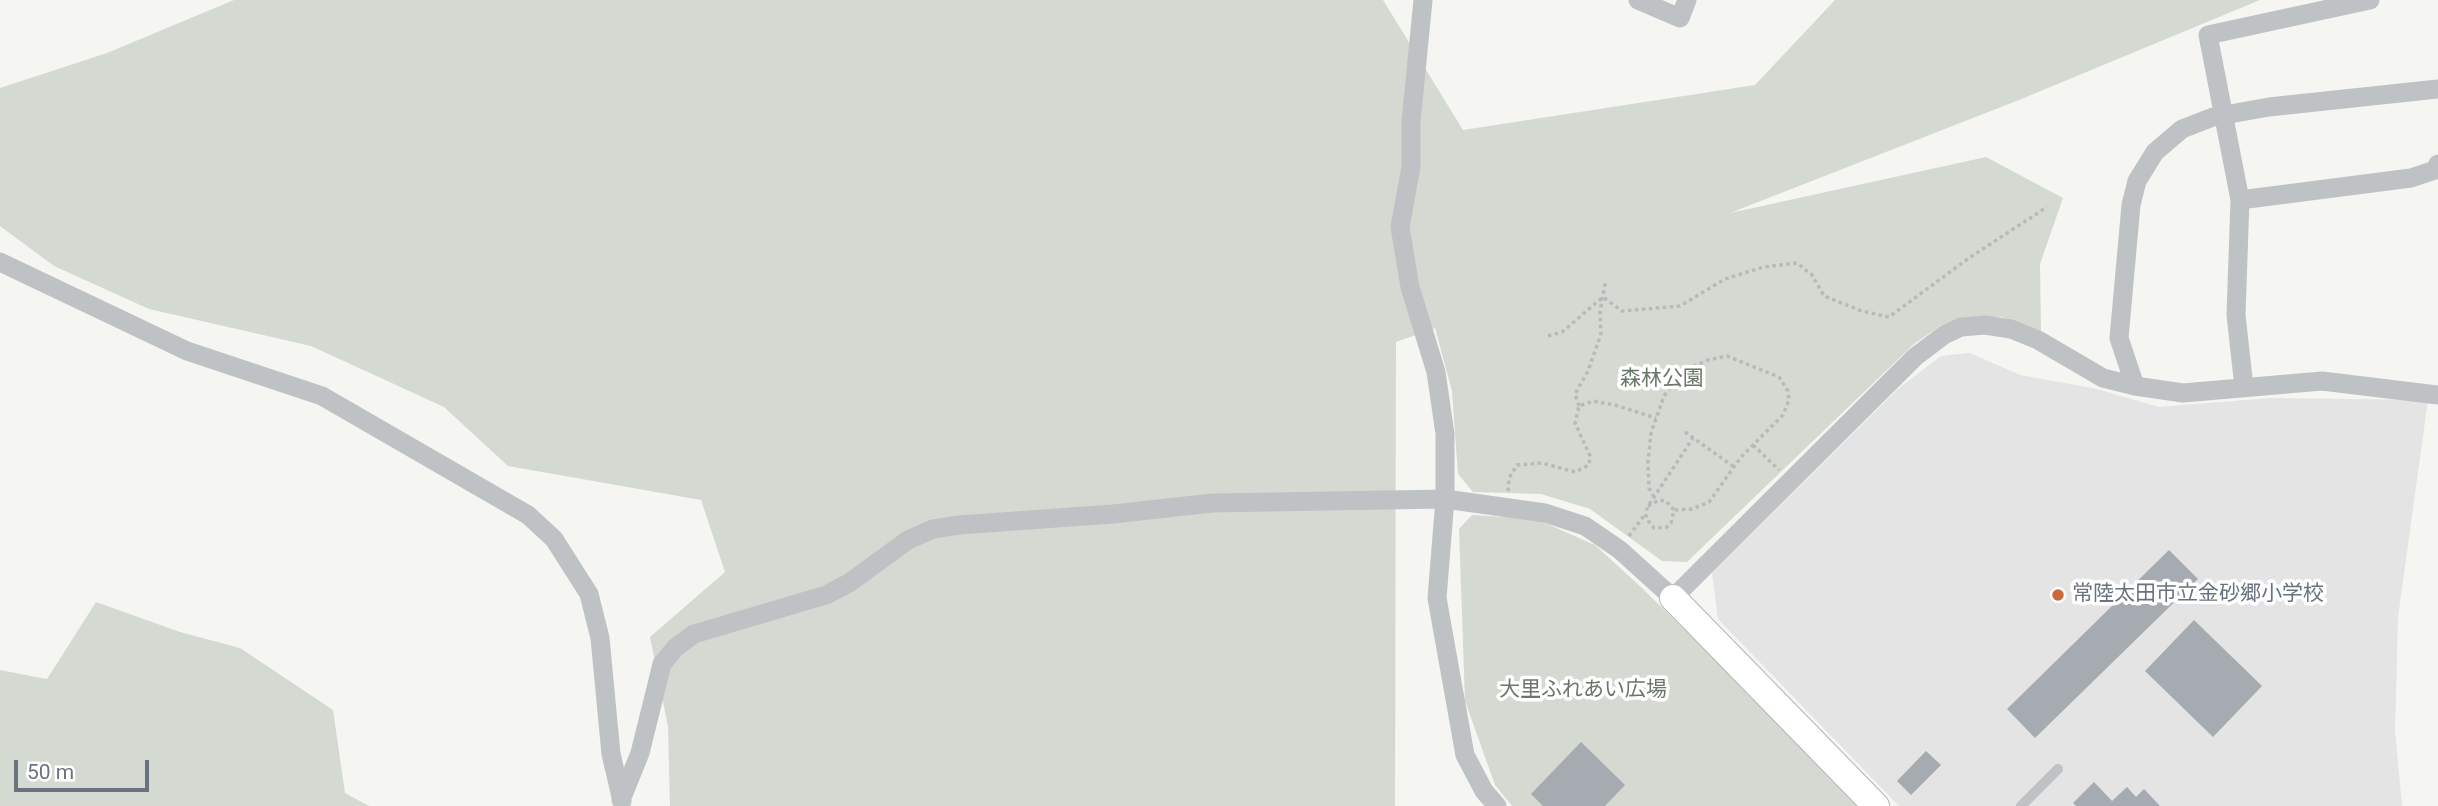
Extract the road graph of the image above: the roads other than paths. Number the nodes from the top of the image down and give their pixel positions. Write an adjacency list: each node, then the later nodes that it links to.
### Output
1 (1423, 0): 13 (street)
2 (1638, 0): 3 (street)
3 (1687, 0)
4 (2370, 0): 6 (street)
5 (2438, 89): 6 (street)
6 (2224, 115): 8 (street); 10 (street)
7 (2438, 164): 8 (street)
8 (2240, 200): 11 (street)
9 (0, 262): 16 (street)
10 (2135, 386): 11 (street); 14 (street)
11 (2244, 387): 12 (street)
12 (2438, 395)
13 (1445, 499): 14 (street); 16 (street); 17 (street)
14 (1673, 598): 18 (street)
15 (2058, 769): 19 (lane)
16 (623, 803)
17 (1497, 806)
18 (1876, 806)
19 (2021, 806)

